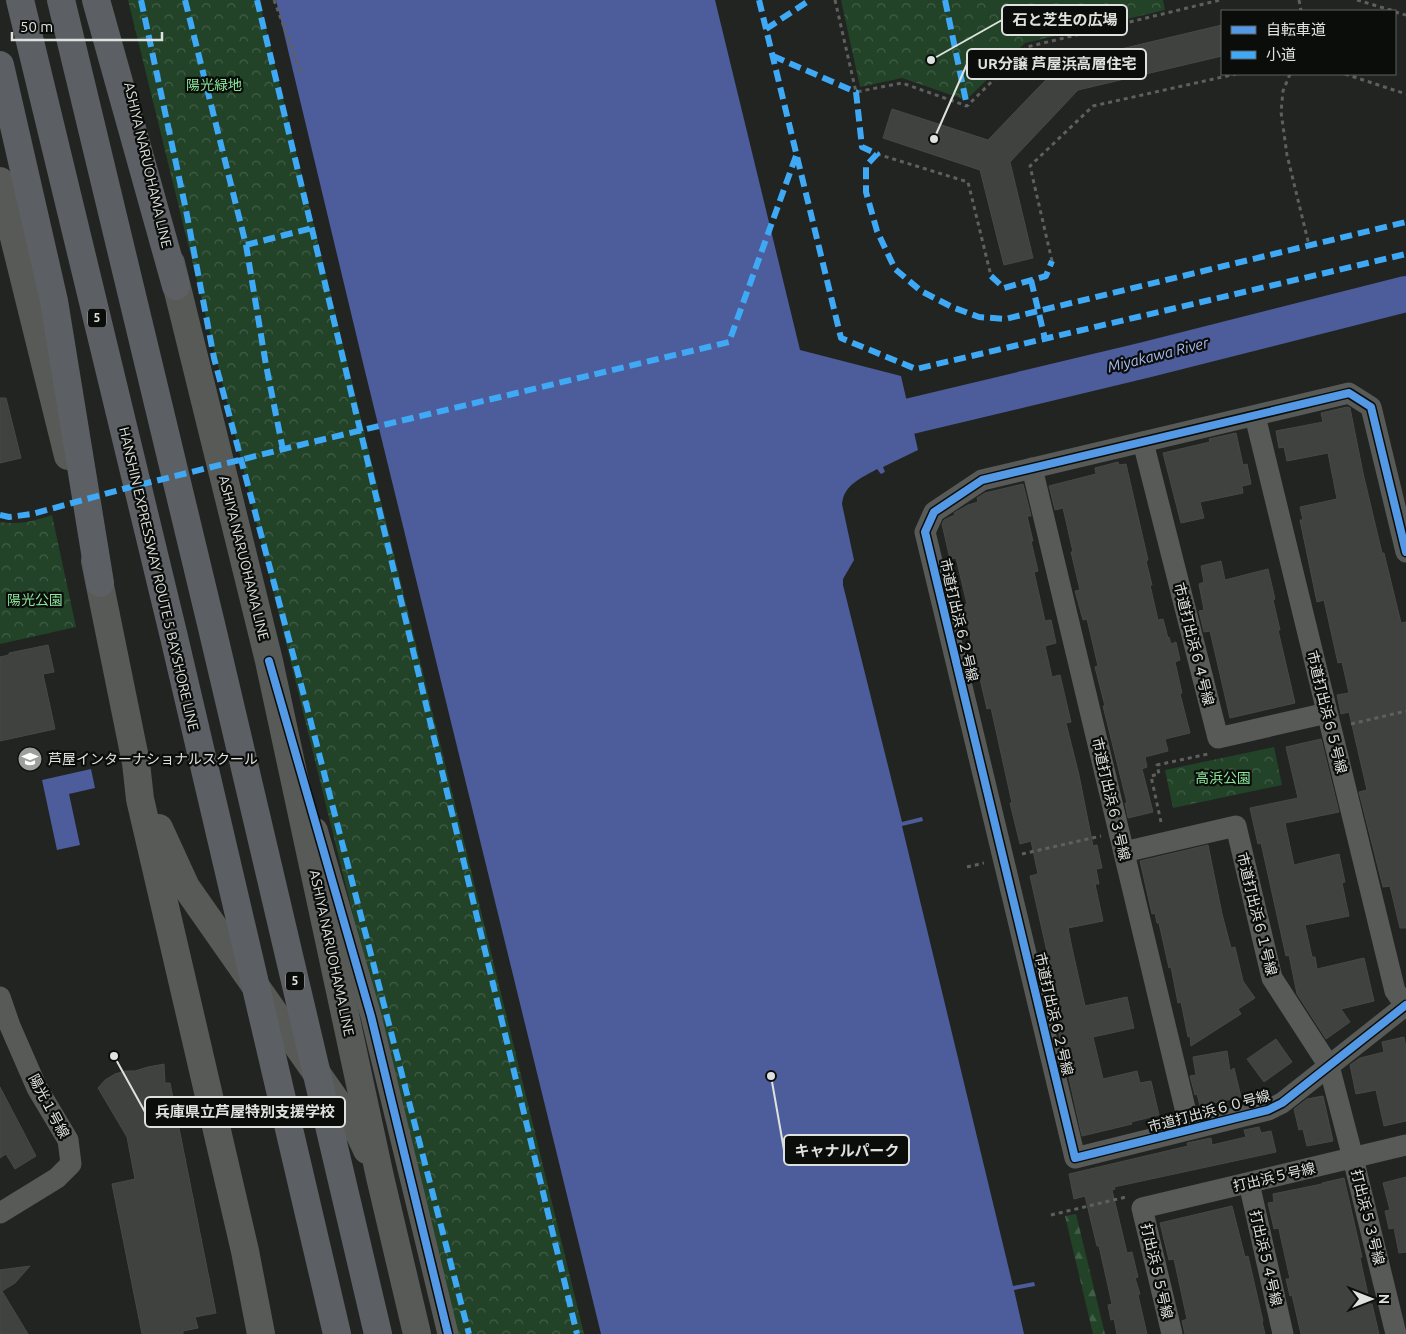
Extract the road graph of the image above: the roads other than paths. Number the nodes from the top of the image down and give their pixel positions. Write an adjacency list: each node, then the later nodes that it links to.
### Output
1 (20, 0): 29 (highway, HANSHIN EXPRESSWAY ROUTE 5 BAYSHORE LINE / 5)
2 (62, 0): 30 (highway, 5)
3 (96, 0): 7 (highway)
4 (109, 0): 7 (main road, ASHIYA NARUOHAMA LINE)
5 (0, 65): 12 (highway)
6 (0, 181): 12 (main road, ASHIYA NARUOHAMA LINE)
7 (176, 286): 13 (main road, ASHIYA NARUOHAMA LINE)
8 (1255, 416): 9 (street, 市道打出浜６２号線); 11 (street, 市道打出浜６２号線); 14 (street, 市道打出浜６５号線)
9 (1143, 442): 10 (street, 市道打出浜６２号線); 14 (street, 市道打出浜６４号線)
10 (1032, 468): 16 (street, 市道打出浜６３号線); 22 (street, 市道打出浜６２号線)
11 (1406, 552)
12 (100, 583): 15 (main road, ASHIYA NARUOHAMA LINE)
13 (269, 661): 24 (main road, ASHIYA NARUOHAMA LINE); 32 (street)
14 (1329, 720): 18 (street, 市道打出浜６５号線)
15 (136, 763): 24 (main road, ASHIYA NARUOHAMA LINE); 28 (main road, ASHIYA NARUOHAMA LINE)
16 (1121, 842): 19 (street, 市道打出浜６１号線); 20 (street, 市道打出浜６３号線)
17 (0, 997): 27 (street, 陽光１号線)
18 (1405, 1005): 19 (street, 市道打出浜６０号線)
19 (1329, 1066): 20 (street, 市道打出浜６０号線); 23 (street, 市道打出浜６１号線)
20 (1190, 1129): 22 (street, 市道打出浜６０号線)
21 (1406, 1146): 23 (street, 打出浜５号線)
22 (1075, 1158)
23 (1354, 1158): 25 (street, 打出浜５号線); 35 (street, 打出浜５３号線)
24 (380, 1177): 31 (main road, ASHIYA NARUOHAMA LINE)
25 (1249, 1183): 26 (street, 打出浜５号線); 34 (street, 打出浜５４号線)
26 (1142, 1208): 33 (street, 打出浜５５号線)
27 (0, 1214)
28 (261, 1334)
29 (336, 1334)
30 (378, 1334)
31 (417, 1334)
32 (448, 1334)
33 (1172, 1334)
34 (1284, 1334)
35 (1396, 1334)

